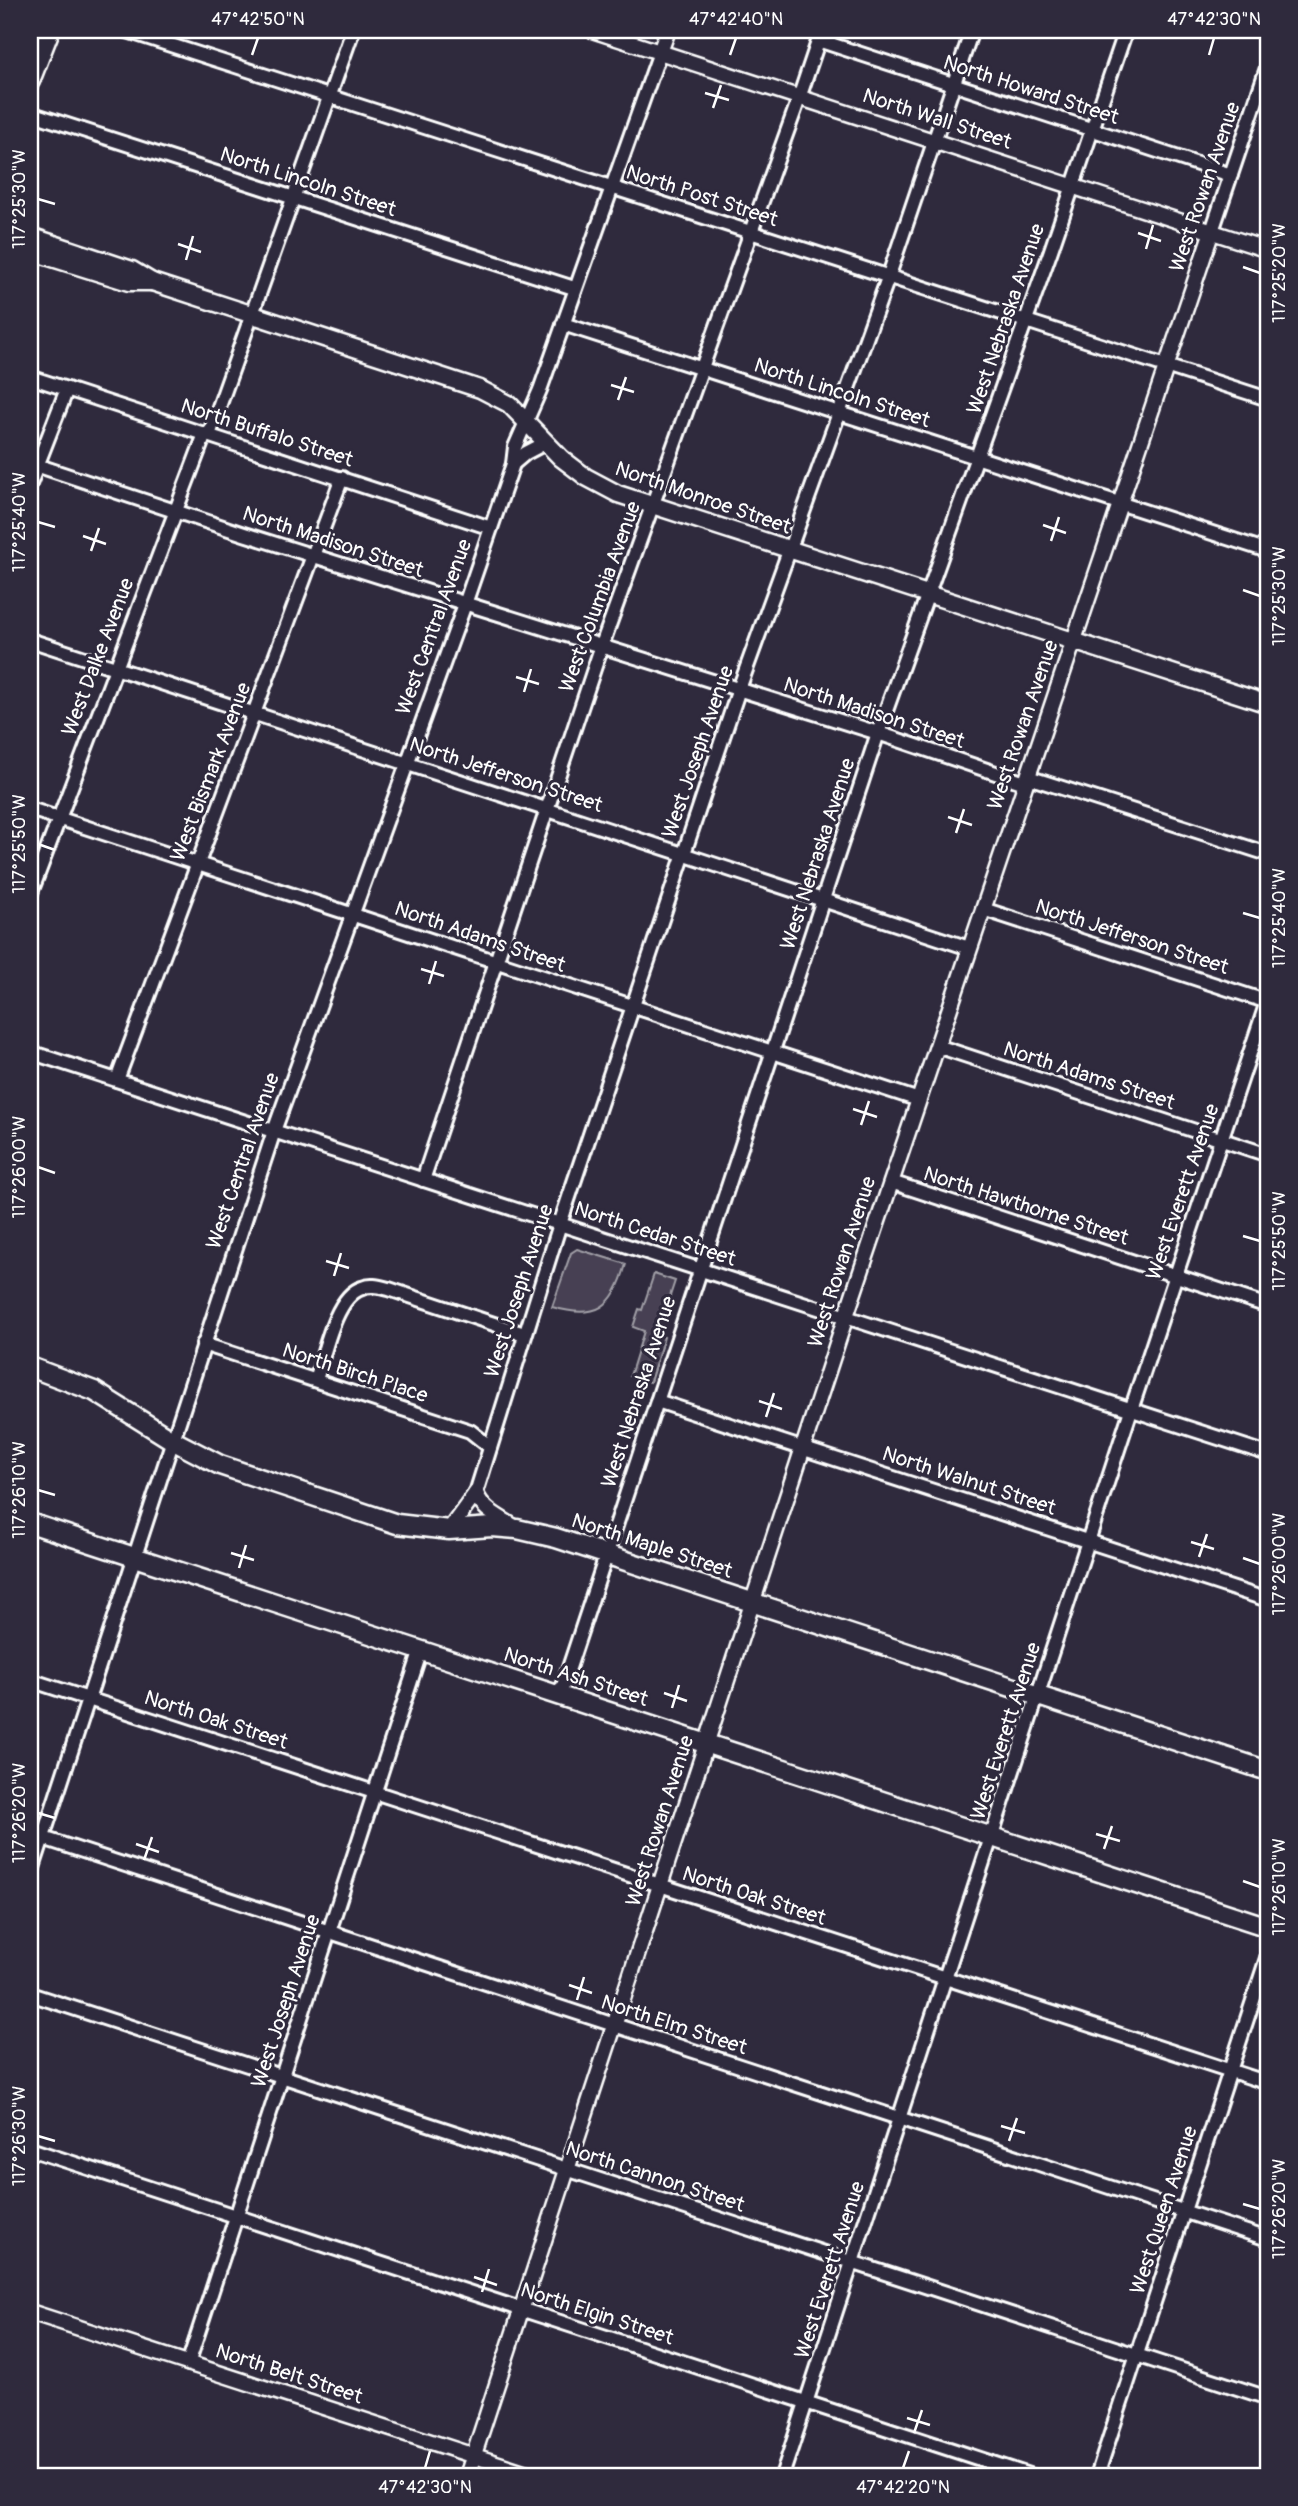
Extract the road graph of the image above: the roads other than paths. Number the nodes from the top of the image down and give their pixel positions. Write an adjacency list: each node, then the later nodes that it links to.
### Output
1 (50, 30): 11 (main road)
2 (124, 30): 14 (street, North Post Street)
3 (353, 30): 14 (street, West Dalke Avenue)
4 (592, 30): 9 (street, North Wall Street)
5 (668, 30): 9 (street, West Central Avenue)
6 (972, 30): 12 (street, West Joseph Avenue)
7 (1126, 30): 17 (street, West Nebraska Avenue)
8 (820, 35): 12 (street, North Howard Street); 15 (street, West Columbia Avenue)
9 (660, 52): 15 (street, North Wall Street); 21 (street, West Central Avenue)
10 (1268, 65): 13 (street, West Rowan Avenue)
11 (30, 81)
12 (954, 85): 17 (street, North Howard Street); 18 (street, West Joseph Avenue)
13 (1264, 90): 19 (street, West Rowan Avenue)
14 (328, 95): 21 (street, North Post Street); 22 (street, West Dalke Avenue)
15 (800, 96): 18 (street, North Wall Street); 24 (street, West Columbia Avenue)
16 (30, 113): 22 (street, North Lincoln Street)
17 (1093, 130): 19 (street, North Howard Street); 20 (street, West Nebraska Avenue)
18 (936, 141): 20 (street, North Wall Street); 28 (street, West Joseph Avenue)
19 (1231, 175): 23 (street, West Rowan Avenue)
20 (1073, 186): 23 (street, North Wall Street); 32 (street, West Nebraska Avenue)
21 (612, 187): 24 (street, North Post Street); 30 (street, West Central Avenue)
22 (292, 197): 30 (street, North Lincoln Street); 31 (street, West Dalke Avenue)
23 (1212, 232): 26 (street, North Wall Street); 35 (street, West Rowan Avenue)
24 (751, 233): 28 (street, North Post Street); 34 (street, West Columbia Avenue)
25 (30, 236): 29 (main road, North Monroe Street)
26 (1268, 250)
27 (30, 251): 29 (main road, North Monroe Street)
28 (888, 278): 32 (street, North Post Street); 39 (street, West Joseph Avenue)
29 (152, 282): 31 (main road, North Monroe Street)
30 (575, 288): 33 (street, West Central Avenue)
31 (252, 314): 40 (main road, North Monroe Street); 41 (street, West Dalke Avenue)
32 (1026, 321): 35 (street, North Post Street); 43 (street, West Nebraska Avenue)
33 (563, 324): 34 (street, North Lincoln Street); 40 (street, West Central Avenue)
34 (702, 367): 39 (street, North Lincoln Street); 49 (street, West Columbia Avenue)
35 (1166, 367): 38 (street, North Post Street); 48 (street, West Rowan Avenue)
36 (30, 377): 37 (street, North Buffalo Street)
37 (66, 389): 41 (street, North Buffalo Street); 45 (street)
38 (1268, 399)
39 (840, 414): 43 (street, North Lincoln Street); 52 (street, West Joseph Avenue)
40 (527, 421): 42 (main road, North Monroe Street); 44 (street, West Central Avenue)
41 (207, 434): 46 (street, North Buffalo Street); 50 (street, West Dalke Avenue)
42 (547, 442): 44 (street); 49 (main road, North Monroe Street)
43 (978, 457): 48 (street, North Lincoln Street); 55 (street, West Nebraska Avenue)
44 (513, 464): 51 (street, West Central Avenue)
45 (33, 465): 47 (street); 50 (street, North Madison Street)
46 (342, 478): 51 (street, North Buffalo Street); 54 (street, West Bismark Avenue)
47 (30, 484)
48 (1119, 503): 53 (street, North Lincoln Street); 58 (street, West Rowan Avenue)
49 (653, 505): 52 (main road, North Monroe Street); 59 (street, West Columbia Avenue)
50 (174, 510): 54 (street, North Madison Street); 60 (street, West Dalke Avenue)
51 (491, 528): 56 (street, West Central Avenue)
52 (791, 550): 55 (main road, North Monroe Street); 61 (street, West Joseph Avenue)
53 (1268, 551)
54 (314, 556): 56 (street, North Madison Street); 63 (street, West Bismark Avenue)
55 (928, 594): 58 (main road, North Monroe Street); 64 (street, West Nebraska Avenue)
56 (465, 604): 59 (street, North Madison Street); 65 (street, West Central Avenue)
57 (30, 640): 60 (street, North Jefferson Street)
58 (1073, 641): 62 (main road, North Monroe Street); 66 (street, West Rowan Avenue)
59 (602, 645): 61 (street, North Madison Street); 68 (street, West Columbia Avenue)
60 (115, 668): 63 (street, North Jefferson Street); 69 (street, West Dalke Avenue)
61 (739, 689): 64 (street, North Madison Street); 71 (street, West Joseph Avenue)
62 (1268, 704)
63 (254, 713): 65 (street, North Jefferson Street); 72 (street, West Bismark Avenue)
64 (878, 733): 66 (street, North Madison Street); 74 (street, West Nebraska Avenue)
65 (407, 763): 68 (street, North Jefferson Street); 76 (street, West Central Avenue)
66 (1026, 780): 70 (street, North Madison Street); 75 (street, West Rowan Avenue)
67 (30, 809): 69 (street, North Adams Street)
68 (547, 809): 71 (street, North Jefferson Street); 78 (street, West Columbia Avenue)
69 (58, 819): 72 (street, North Adams Street); 73 (street, West Dalke Avenue)
70 (1268, 854)
71 (683, 855): 74 (street, North Jefferson Street); 80 (street, West Joseph Avenue)
72 (196, 865): 76 (street, North Adams Street); 84 (street, West Bismark Avenue)
73 (30, 895)
74 (824, 899): 77 (street, North Jefferson Street); 83 (street, West Nebraska Avenue)
75 (983, 909): 77 (street, West Rowan Avenue); 79 (street, North Jefferson Street)
76 (352, 914): 78 (street, North Adams Street); 86 (street, West Central Avenue)
77 (970, 948): 81 (street, West Rowan Avenue)
78 (495, 962): 80 (street, North Adams Street); 89 (street, West Columbia Avenue)
79 (1268, 1001): 87 (street, West Everett Avenue)
80 (632, 1008): 83 (street, North Adams Street); 91 (street, West Joseph Avenue)
81 (937, 1046): 85 (street, West Rowan Avenue); 87 (street, North Adams Street)
82 (30, 1052): 84 (street, North Cedar Street)
83 (772, 1053): 85 (street, North Adams Street); 92 (street, West Nebraska Avenue)
84 (117, 1080): 86 (street, North Cedar Street)
85 (919, 1100): 90 (street, West Rowan Avenue)
86 (274, 1131): 89 (street, North Cedar Street); 97 (street, West Central Avenue)
87 (1221, 1140): 88 (street, North Adams Street); 93 (street, West Everett Avenue)
88 (1268, 1155)
89 (423, 1180): 91 (street, North Cedar Street)
90 (891, 1182): 93 (street, North Hawthorne Street); 95 (street, West Rowan Avenue)
91 (560, 1224): 92 (street, North Cedar Street); 96 (street, West Joseph Avenue)
92 (699, 1269): 95 (street, North Cedar Street); 100 (street, West Nebraska Avenue)
93 (1175, 1276): 94 (street, North Hawthorne Street); 101 (street, West Everett Avenue)
94 (1268, 1306)
95 (846, 1316): 101 (street, North Cedar Street); 104 (street, West Rowan Avenue)
96 (524, 1334): 99 (street); 103 (street, West Joseph Avenue)
97 (203, 1344): 99 (street, North Birch Place); 102 (street, West Central Avenue)
98 (30, 1367): 102 (main road, North Maple Street)
99 (316, 1380): 103 (street, North Birch Place)
100 (657, 1401): 104 (street, North Walnut Street); 111 (street, West Nebraska Avenue)
101 (1131, 1410): 105 (street, North Cedar Street); 110 (street, West Everett Avenue)
102 (172, 1440): 109 (main road, North Maple Street); 112 (street, West Central Avenue)
103 (489, 1447): 106 (street, West Joseph Avenue)
104 (803, 1447): 110 (street, North Walnut Street); 114 (street, West Rowan Avenue)
105 (1268, 1454)
106 (476, 1493): 108 (street); 109 (street)
107 (30, 1522): 112 (main road, North Ash Street)
108 (517, 1529): 109 (main road, North Maple Street); 111 (main road, North Maple Street)
109 (449, 1530)
110 (1088, 1541): 113 (street, North Walnut Street); 118 (street, West Everett Avenue)
111 (605, 1555): 114 (main road, North Maple Street); 117 (street, West Nebraska Avenue)
112 (134, 1557): 115 (main road, North Ash Street); 119 (street, West Central Avenue)
113 (1268, 1600)
114 (752, 1603): 118 (main road, North Maple Street); 120 (street, West Rowan Avenue)
115 (421, 1650): 117 (main road, North Ash Street); 122 (street, West Joseph Avenue)
116 (30, 1679): 119 (street, North Oak Street)
117 (560, 1695): 120 (main road, North Ash Street)
118 (1038, 1695): 121 (main road, North Maple Street); 124 (street, West Everett Avenue)
119 (88, 1698): 122 (street, North Oak Street); 125 (street, West Central Avenue)
120 (707, 1743): 124 (main road, North Ash Street); 127 (street, West Rowan Avenue)
121 (1268, 1771)
122 (376, 1792): 127 (street, North Oak Street); 129 (street, West Joseph Avenue)
123 (30, 1831): 125 (street, North Elm Street)
124 (992, 1836): 128 (main road, North Ash Street); 131 (street, West Everett Avenue)
125 (43, 1838): 126 (street, West Central Avenue); 129 (street, North Elm Street)
126 (30, 1877)
127 (660, 1886): 131 (street, North Oak Street); 133 (street, West Rowan Avenue)
128 (1268, 1927)
129 (329, 1933): 133 (street, North Elm Street); 135 (street, West Joseph Avenue)
130 (1268, 1955): 134 (street, West Queen Avenue)
131 (945, 1978): 134 (street, North Oak Street); 137 (street, West Everett Avenue)
132 (30, 1994): 135 (street, North Cannon Street)
133 (615, 2026): 137 (street, North Elm Street); 139 (street, West Rowan Avenue)
134 (1230, 2070): 136 (street, North Oak Street); 140 (street, West Queen Avenue)
135 (282, 2076): 139 (street, North Cannon Street); 141 (street, West Joseph Avenue)
136 (1268, 2083)
137 (900, 2119): 140 (street, North Elm Street); 143 (street, West Everett Avenue)
138 (30, 2149): 141 (street, North Elgin Street)
139 (567, 2169): 143 (street, North Cannon Street); 144 (street, West Rowan Avenue)
140 (1184, 2211): 142 (street, North Elm Street); 146 (street, West Queen Avenue)
141 (236, 2217): 144 (street, North Elgin Street); 147 (street, West Joseph Avenue)
142 (1268, 2239)
143 (852, 2261): 146 (street, North Cannon Street); 149 (street, West Everett Avenue)
144 (520, 2309): 149 (street, North Elgin Street); 150 (street, West Rowan Avenue)
145 (30, 2312): 147 (street, North Belt Street)
146 (1136, 2354): 148 (street, North Cannon Street); 155 (street, West Queen Avenue)
147 (188, 2364): 150 (street, North Belt Street)
148 (1268, 2398)
149 (806, 2402): 153 (street, West Everett Avenue); 154 (street, North Elgin Street)
150 (474, 2456): 151 (street, West Rowan Avenue); 152 (street, North Belt Street)
151 (467, 2476)
152 (536, 2476)
153 (782, 2476)
154 (1032, 2476)
155 (1097, 2476)

